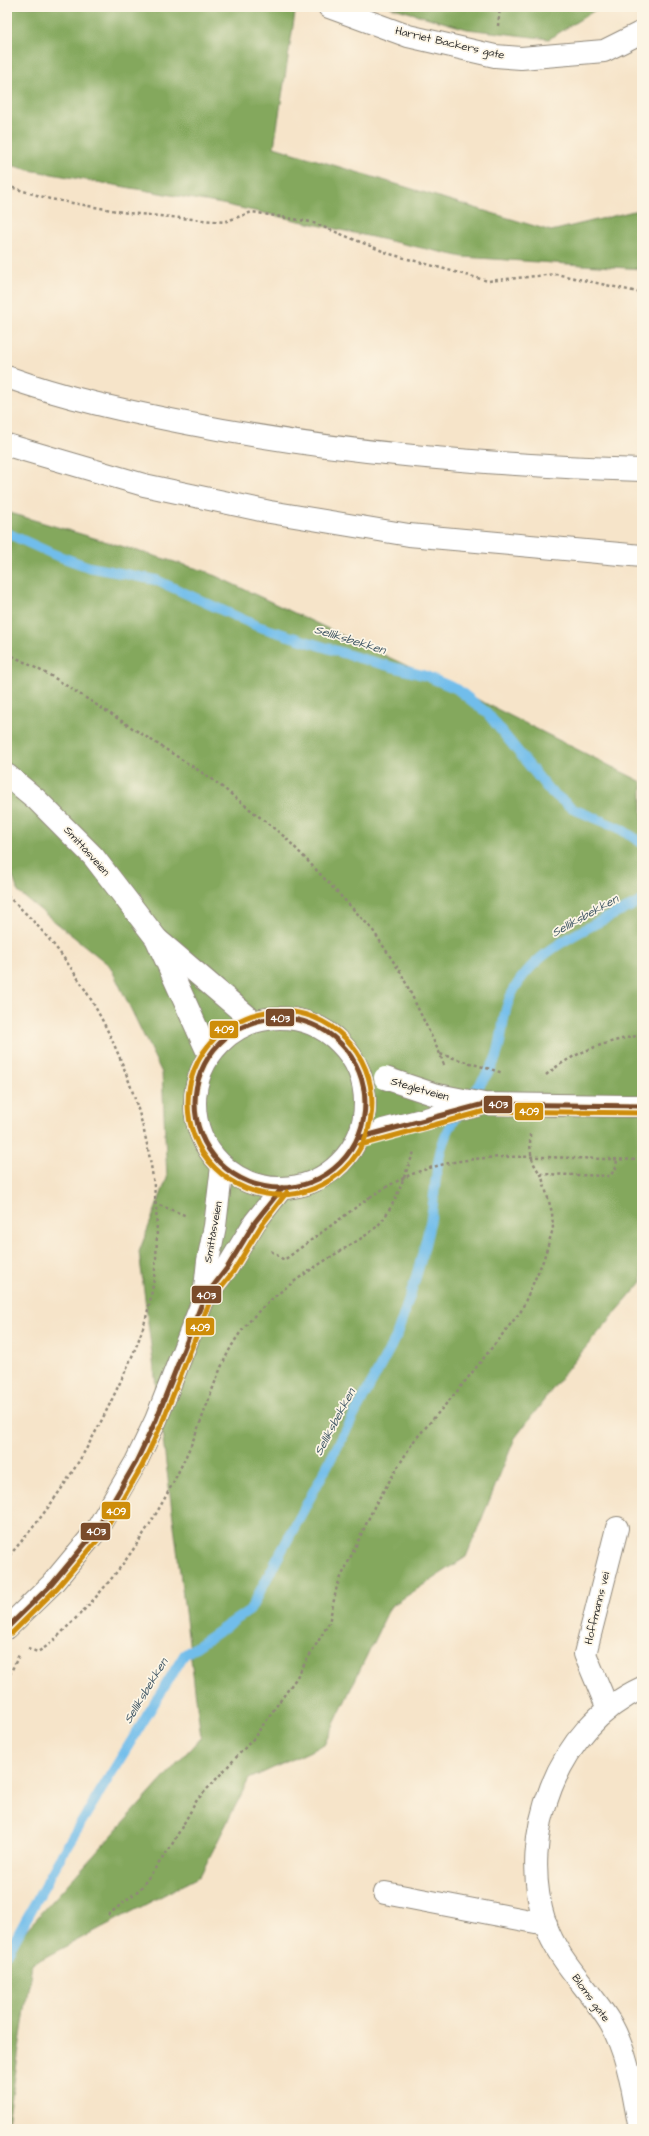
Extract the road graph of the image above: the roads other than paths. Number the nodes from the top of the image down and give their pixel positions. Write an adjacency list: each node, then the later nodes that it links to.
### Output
1 (329, 7): 2 (main road, Harriet Backers gate)
2 (642, 32)
3 (7, 377): 5 (main road)
4 (7, 445): 6 (main road)
5 (642, 470)
6 (642, 556)
7 (7, 775): 8 (main road, Smittåsveien)
8 (156, 938): 9 (main road, Smittåsveien); 10 (main road, Smittåsveien)
9 (253, 1021): 10 (main road); 11 (main road)
10 (209, 1055): 15 (main road)
11 (358, 1067): 12 (main road, Stegletveien, bridge); 14 (main road)
12 (484, 1104): 13 (main road, Stegletveien, bridge); 14 (main road, Stegletveien, bridge)
13 (634, 1106)
14 (358, 1138): 16 (main road)
15 (222, 1166): 16 (main road); 17 (main road, Smittåsveien)
16 (282, 1188): 17 (main road, Smittåsveien)
17 (204, 1298): 19 (main road, Smittåsveien)
18 (617, 1528): 21 (main road, Hoffmanns vei)
19 (7, 1628)
20 (642, 1688): 21 (main road)
21 (608, 1709): 23 (main road, Bloms gate)
22 (384, 1893): 23 (main road)
23 (546, 1924): 24 (main road, Bloms gate)
24 (640, 2129)

